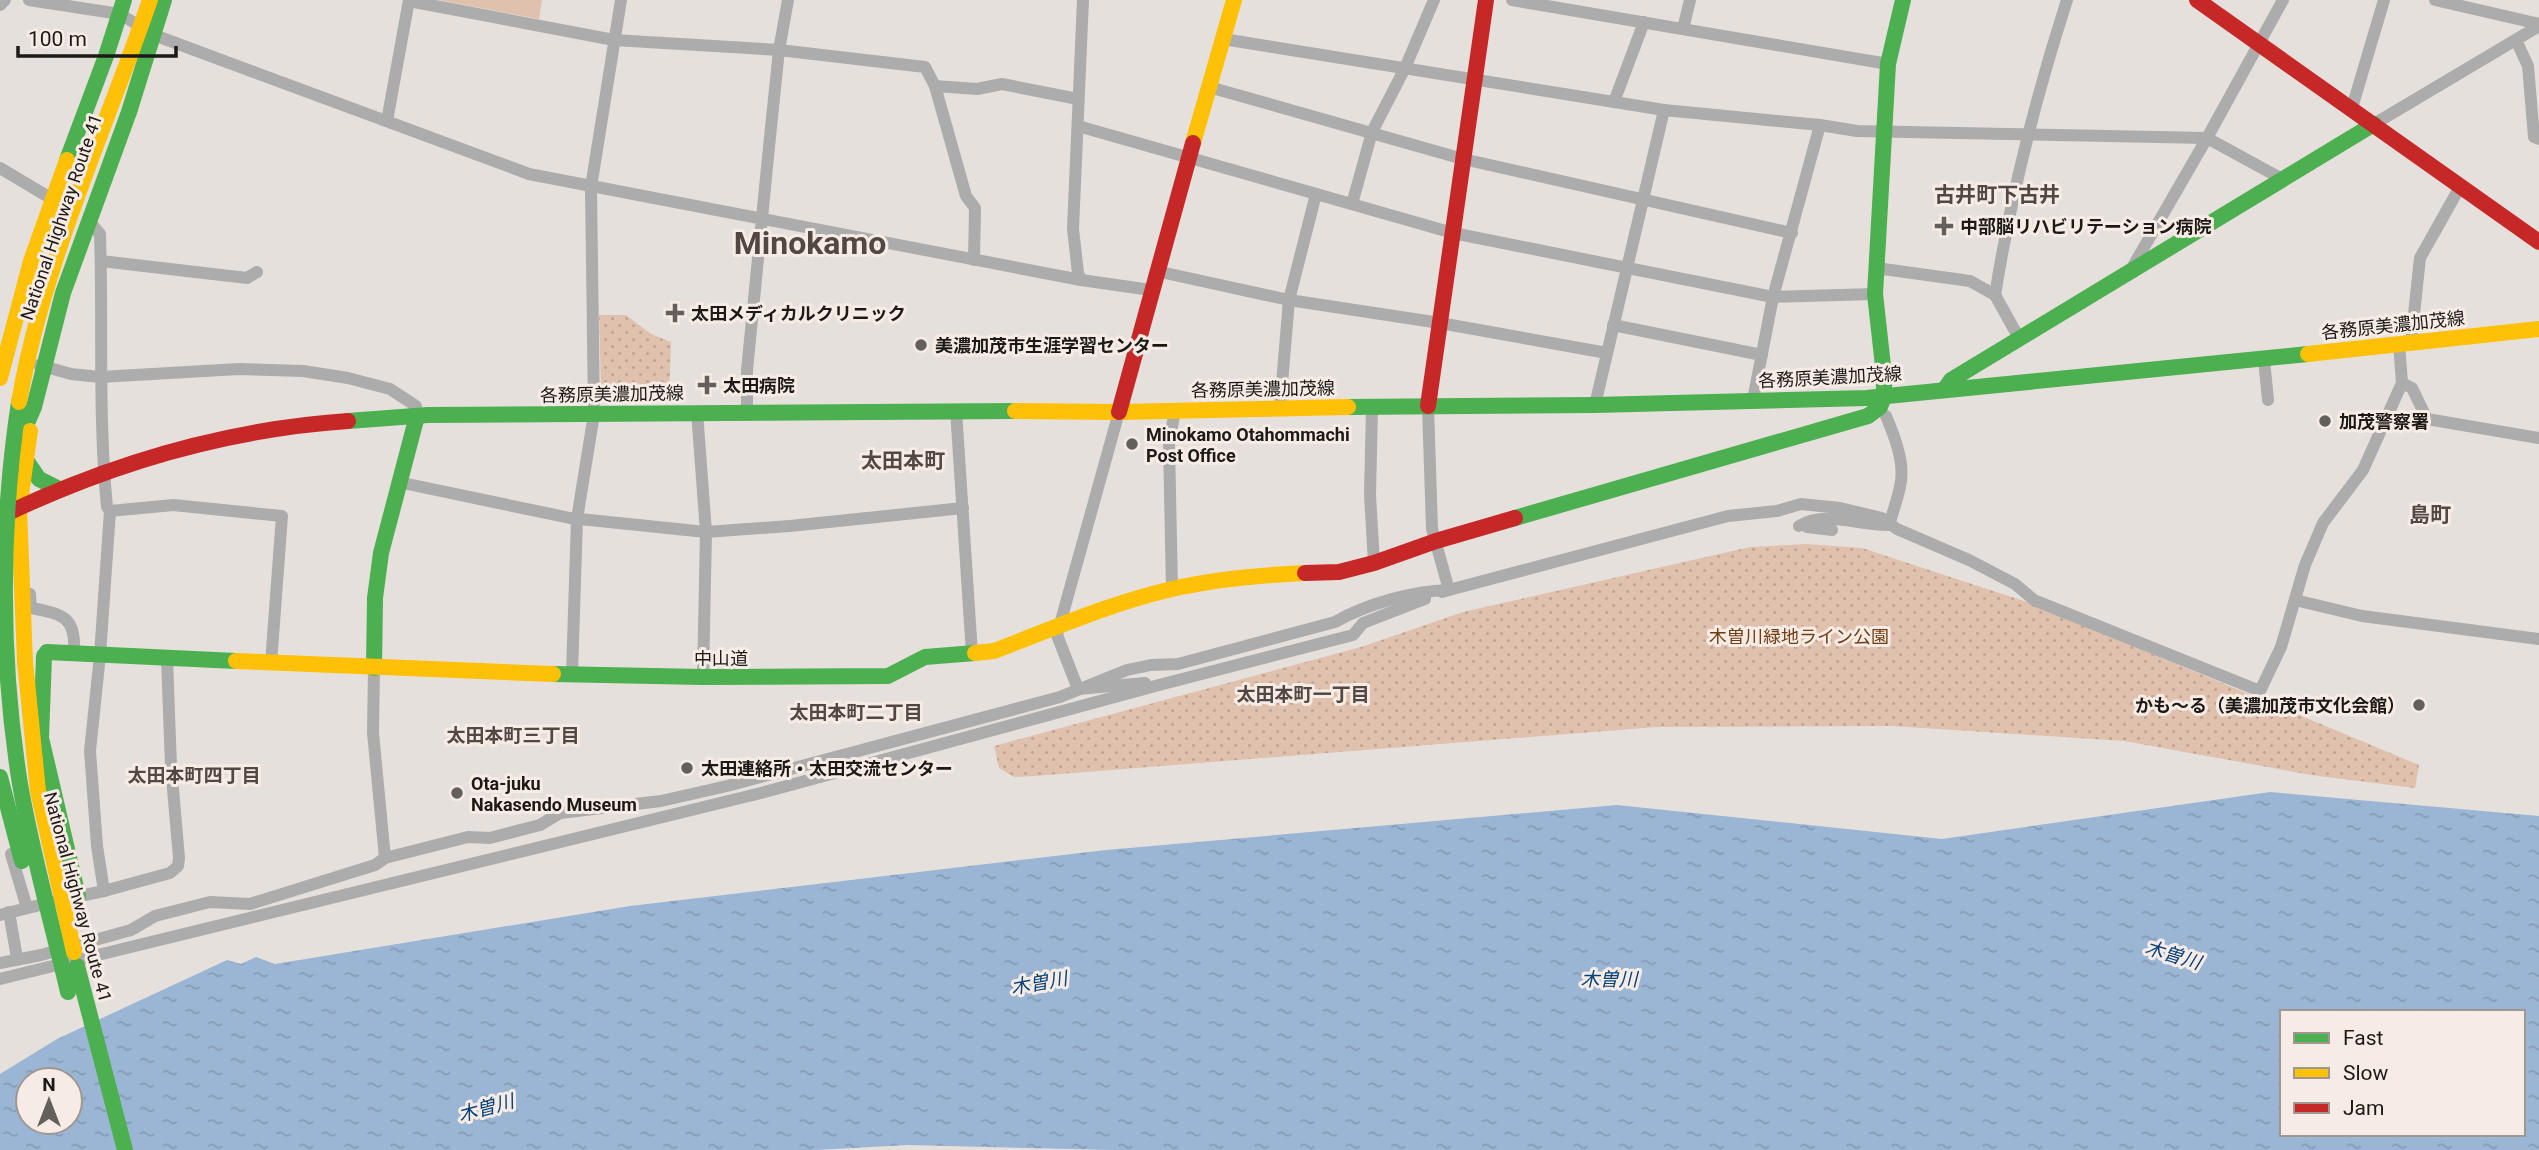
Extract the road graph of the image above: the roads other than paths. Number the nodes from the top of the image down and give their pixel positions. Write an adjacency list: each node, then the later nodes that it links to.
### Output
1 (5, 0): 21 (street)
2 (29, 0): 22 (street)
3 (150, 0): 155 (main road, National Highway Route 41, bridge)
4 (156, 0): 153 (main road, National Highway Route 41, bridge)
5 (164, 0): 26 (main road)
6 (409, 0): 28 (street); 41 (street)
7 (621, 0): 28 (street)
8 (788, 0): 31 (street)
9 (1083, 0): 37 (street)
10 (1234, 0): 27 (main road)
11 (1434, 0): 33 (street)
12 (1486, 0): 34 (main road)
13 (1512, 0): 23 (street)
14 (1690, 0): 25 (street)
15 (2067, 0): 47 (street)
16 (2197, 0): 30 (main road)
17 (2283, 0): 30 (street)
18 (2384, 0): 39 (street)
19 (2435, 0): 24 (street)
20 (1898, 1): 32 (main road)
21 (0, 5)
22 (122, 7): 26 (street); 58 (main road)
23 (1644, 22): 25 (street); 38 (street)
24 (2539, 25): 29 (street)
25 (1683, 29): 32 (street)
26 (154, 35): 41 (street); 61 (main road)
27 (1223, 39): 33 (street); 36 (main road)
28 (614, 40): 31 (street); 55 (street)
29 (2516, 40): 42 (street); 49 (street)
30 (2258, 44): 39 (main road); 48 (street)
31 (779, 50): 35 (street); 60 (street)
32 (1888, 64): 46 (main road)
33 (1405, 68): 34 (street); 45 (street)
34 (1475, 80): 38 (street); 51 (main road)
35 (935, 86): 37 (street); 67 (street)
36 (1209, 87): 45 (street); 50 (main road)
37 (1079, 99): 44 (street)
38 (1614, 102): 40 (street)
39 (2352, 108): 42 (main road)
40 (1664, 110): 43 (street); 57 (street)
41 (387, 121): 55 (street)
42 (2374, 124): 53 (main road); 54 (main road)
43 (1820, 125): 46 (street); 63 (street)
44 (1078, 126): 50 (street); 74 (street)
45 (1372, 132): 51 (street); 59 (street)
46 (1884, 132): 47 (street); 69 (main road)
47 (2029, 135): 48 (street); 77 (street)
48 (2207, 138): 53 (street); 71 (street)
49 (2539, 139)
50 (1190, 156): 56 (street); 72 (main road)
51 (1463, 159): 57 (street); 62 (main road)
52 (0, 168): 58 (street)
53 (2284, 180): 71 (main road)
54 (2461, 185): 65 (main road); 84 (street)
55 (591, 187): 60 (street); 106 (street)
56 (1316, 194): 59 (street); 79 (street)
57 (1643, 198): 63 (street); 70 (street)
58 (52, 200): 61 (street); 89 (main road)
59 (1352, 204): 62 (street)
60 (763, 219): 67 (street); 104 (street)
61 (89, 221): 64 (main road); 66 (street)
62 (1453, 233): 70 (street); 80 (main road)
63 (1792, 233): 78 (street)
64 (82, 240): 66 (street); 88 (main road)
65 (2539, 242)
66 (100, 246): 68 (street)
67 (974, 260): 74 (street)
68 (101, 261): 73 (street); 90 (street)
69 (1876, 268): 76 (main road); 77 (street)
70 (1627, 269): 78 (street); 81 (street)
71 (2131, 270): 83 (main road)
72 (1156, 271): 75 (main road); 79 (street)
73 (257, 272)
74 (1081, 280): 75 (street)
75 (1151, 290): 105 (main road)
76 (1875, 294): 78 (street); 93 (main road)
77 (1995, 295): 83 (street)
78 (1773, 297): 86 (street)
79 (1289, 300): 80 (street); 99 (street)
80 (1440, 323): 85 (street); 97 (main road)
81 (1614, 325): 85 (street); 86 (street)
82 (2539, 329): 84 (main road, 各務原美濃加茂線)
83 (2019, 338): 92 (main road)
84 (2405, 343): 87 (main road, 各務原美濃加茂線); 91 (street)
85 (1607, 353): 96 (street)
86 (1762, 355): 94 (street)
87 (2264, 359): 92 (main road, 各務原美濃加茂線); 95 (street)
88 (43, 365): 89 (street); 90 (street); 98 (main road)
89 (1, 370)
90 (100, 377): 107 (street); 111 (street)
91 (2402, 383): 109 (street); 129 (street)
92 (1944, 390): 93 (main road, 各務原美濃加茂線)
93 (1884, 396): 94 (main road, 各務原美濃加茂線); 123 (main road, 中山道)
94 (1754, 400): 96 (main road, 各務原美濃加茂線)
95 (2267, 400)
96 (1595, 405): 97 (main road, 各務原美濃加茂線)
97 (1428, 406): 100 (main road, 各務原美濃加茂線); 123 (street)
98 (34, 407): 110 (main road); 114 (main road)
99 (1280, 407): 100 (main road, 各務原美濃加茂線); 102 (main road, 各務原美濃加茂線)
100 (1372, 408): 126 (street)
101 (956, 410): 104 (main road, 各務原美濃加茂線); 105 (main road, 各務原美濃加茂線); 115 (street)
102 (1175, 410): 105 (main road, 各務原美濃加茂線); 127 (street)
103 (697, 412): 104 (main road, 各務原美濃加茂線); 106 (main road, 各務原美濃加茂線); 122 (street)
104 (747, 412)
105 (1119, 412): 132 (street)
106 (594, 414): 107 (main road, 各務原美濃加茂線); 119 (street)
107 (417, 416): 111 (main road, 各務原美濃加茂線); 112 (main road)
108 (1886, 416): 120 (street)
109 (2539, 438)
110 (26, 460): 113 (main road); 116 (main road)
111 (104, 473): 113 (main road, 各務原美濃加茂線); 117 (street)
112 (398, 482): 119 (street); 139 (main road)
113 (59, 489): 116 (main road, 各務原美濃加茂線)
114 (0, 490)
115 (963, 508): 122 (street); 135 (street)
116 (19, 509): 118 (main road, 各務原美濃加茂線); 124 (main road); 125 (main road)
117 (110, 510): 136 (street); 138 (street)
118 (0, 516)
119 (577, 519): 122 (street); 140 (street)
120 (1889, 525): 121 (street); 128 (street); 129 (street)
121 (1832, 530)
122 (706, 532): 141 (street)
123 (1436, 541): 126 (main road, 中山道); 128 (street)
124 (19, 547): 130 (street); 131 (main road)
125 (0, 551)
126 (1374, 563): 127 (main road, 中山道)
127 (1172, 589): 132 (main road, 中山道)
128 (1449, 590): 142 (street); 143 (street)
129 (2295, 600): 133 (street)
130 (62, 616): 131 (street); 134 (street)
131 (22, 622): 153 (main road, bridge)
132 (1058, 627): 135 (main road, 中山道); 143 (street)
133 (2539, 639)
134 (74, 652): 136 (main road, 中山道); 148 (main road, 中山道)
135 (972, 654): 141 (main road, 中山道)
136 (100, 655): 137 (main road, 中山道); 147 (street)
137 (167, 659): 138 (main road, 中山道); 147 (street)
138 (271, 663): 139 (main road, 中山道)
139 (374, 668): 140 (main road, 中山道); 146 (street)
140 (572, 674): 141 (main road, 中山道)
141 (704, 677)
142 (1159, 685): 143 (street); 154 (street)
143 (1078, 689): 146 (street)
144 (0, 777): 155 (main road, bridge)
145 (0, 811): 149 (street)
146 (385, 858): 151 (street)
147 (104, 891): 148 (street)
148 (78, 896): 149 (street)
149 (27, 908): 150 (street)
150 (4, 914): 151 (street)
151 (17, 958): 152 (street)
152 (0, 963)
153 (77, 966): 157 (main road, National Highway Route 41)
154 (0, 979)
155 (68, 992): 156 (main road, National Highway Route 41)
156 (110, 1150)
157 (125, 1150)

